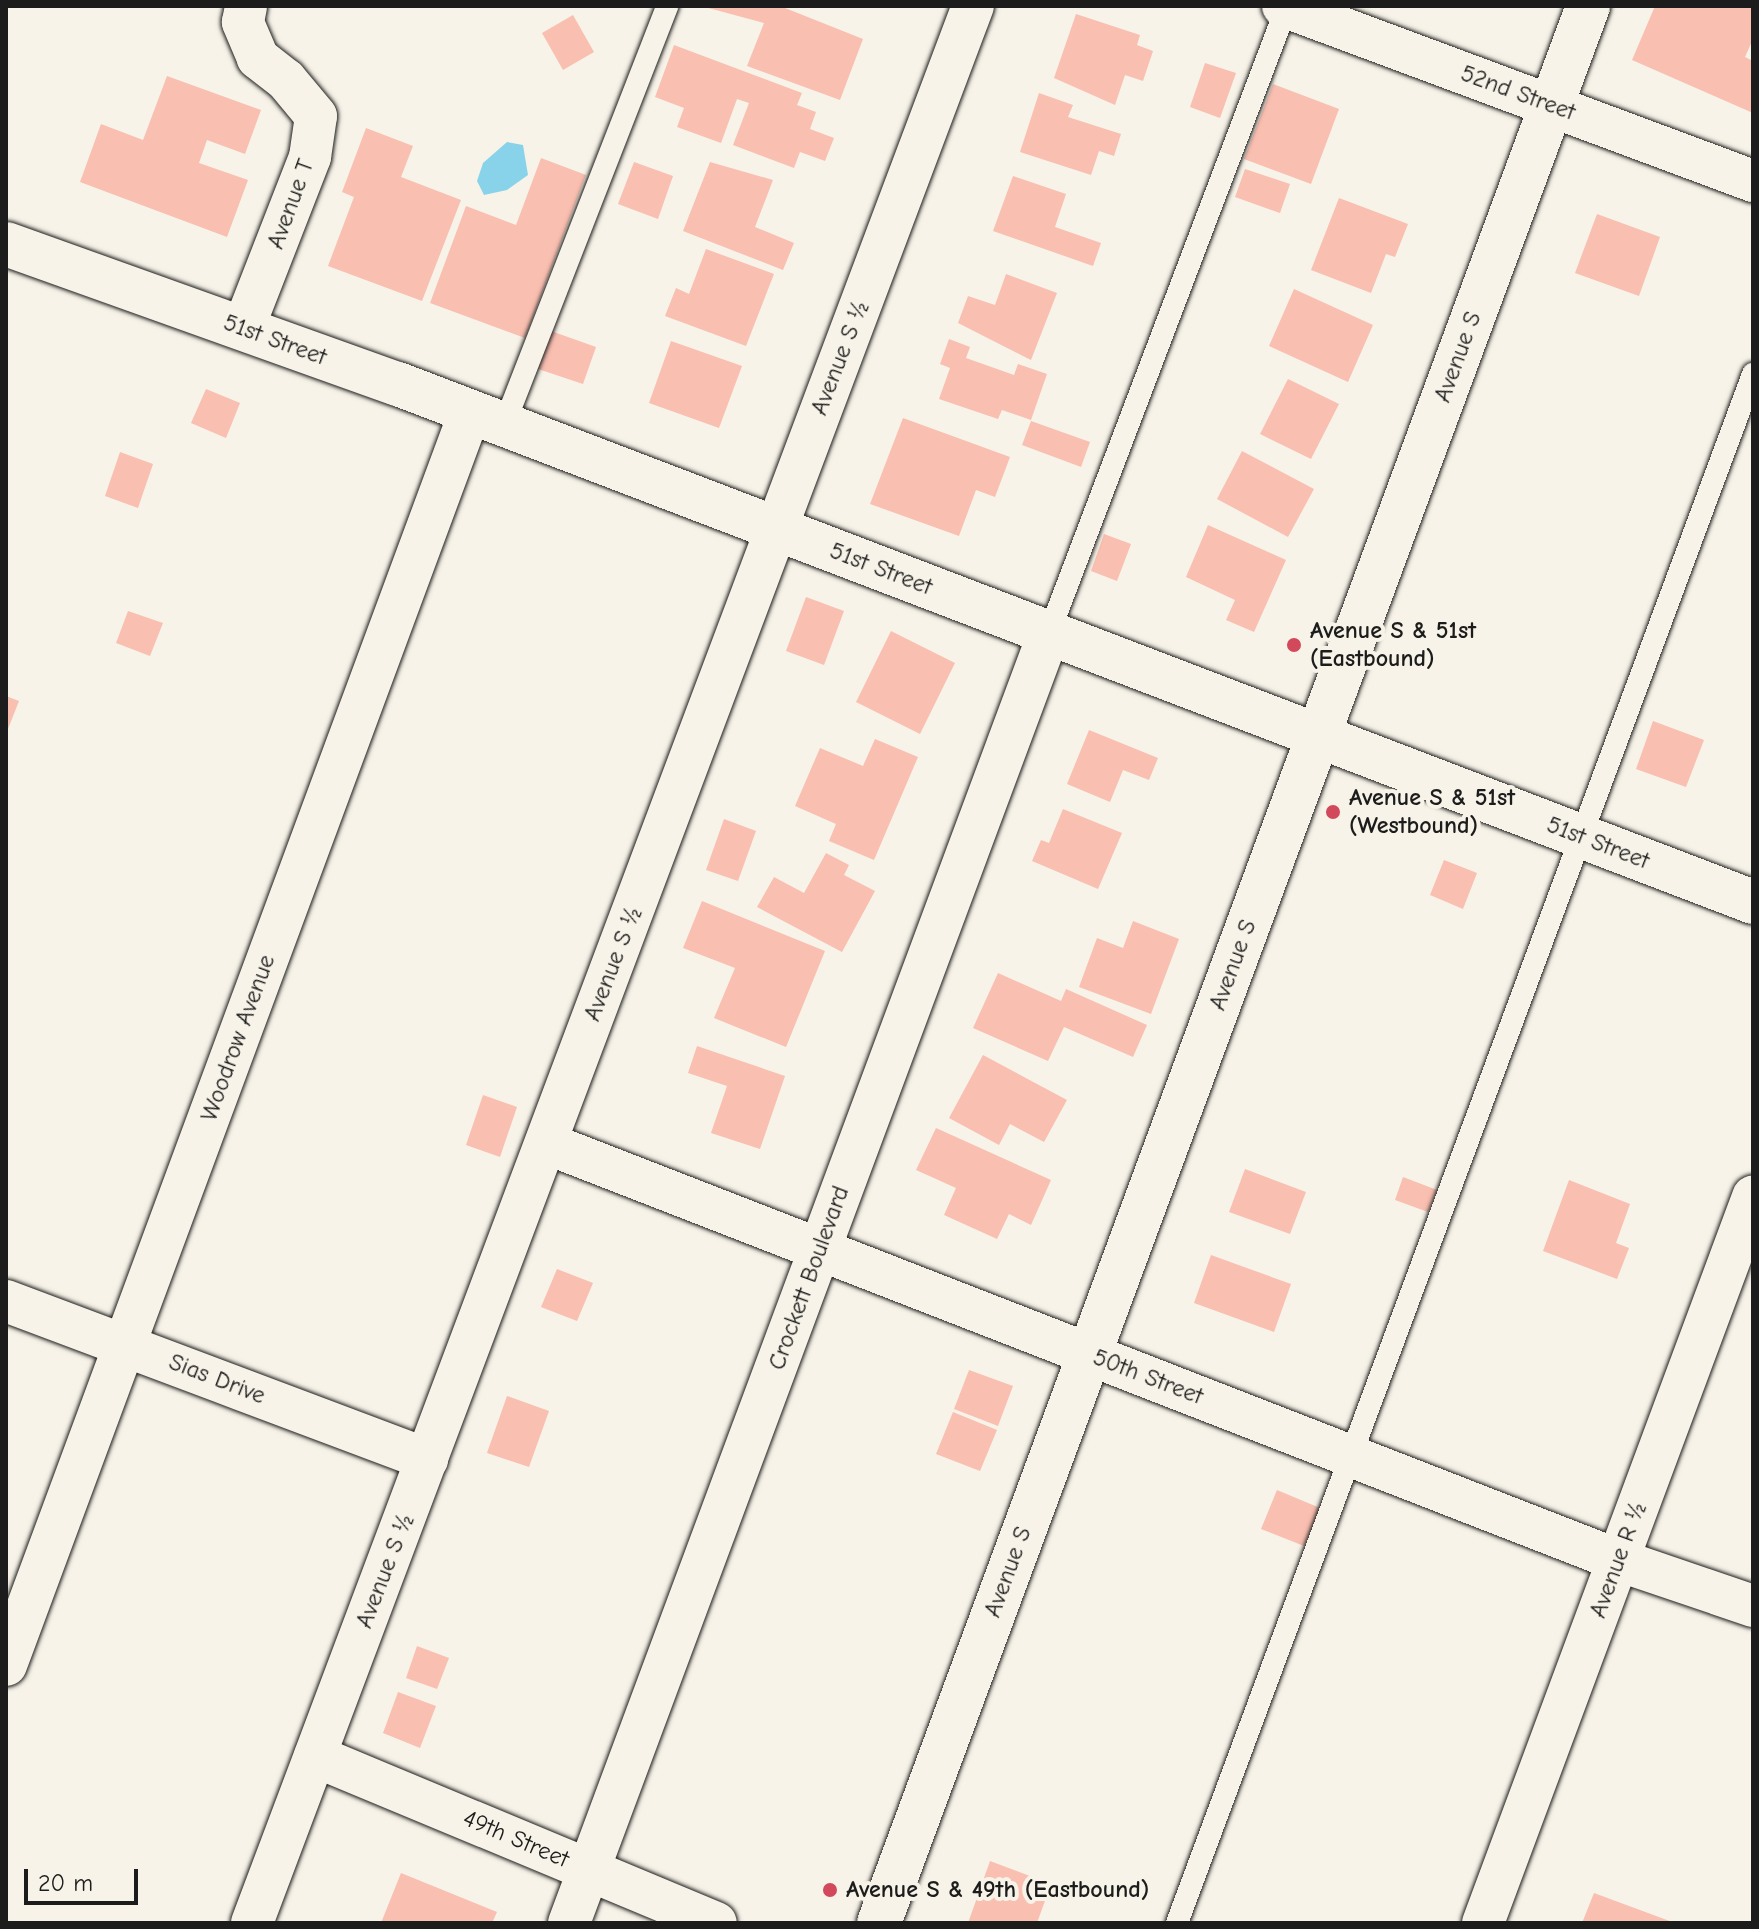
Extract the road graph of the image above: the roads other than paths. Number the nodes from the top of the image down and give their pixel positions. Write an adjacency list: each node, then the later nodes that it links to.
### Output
1 (246, 6): 9 (street, Avenue T)
2 (667, 6): 11 (lane)
3 (973, 6): 12 (street, Avenue S ½)
4 (1588, 6): 6 (main road, Avenue S)
5 (1286, 7): 6 (street, 52nd Street); 13 (lane)
6 (1551, 106): 7 (street, 52nd Street); 14 (main road, Avenue S)
7 (1753, 181)
8 (6, 244): 9 (main road, 51st Street)
9 (243, 329): 11 (main road, 51st Street)
10 (1753, 374): 15 (lane)
11 (487, 418): 12 (main road, 51st Street); 21 (street, Woodrow Avenue)
12 (776, 529): 13 (main road, 51st Street); 17 (street, Avenue S ½)
13 (1049, 633): 14 (main road, 51st Street); 19 (street, Crockett Boulevard)
14 (1318, 736): 15 (main road, 51st Street); 22 (main road, Avenue S)
15 (1579, 836): 16 (main road, 51st Street); 23 (lane)
16 (1753, 902)
17 (546, 1143): 19 (street, 50th Street); 24 (street, Avenue S ½)
18 (1753, 1197): 25 (street, Avenue R ½)
19 (820, 1249): 22 (street, 50th Street); 29 (street, Crockett Boulevard)
20 (6, 1301): 21 (street, Sias Drive)
21 (125, 1344): 24 (street, Sias Drive); 27 (street, Woodrow Avenue)
22 (1089, 1354): 23 (street, 50th Street); 33 (main road, Avenue S)
23 (1347, 1454): 25 (street, 50th Street); 34 (lane)
24 (427, 1459): 28 (street, Avenue S ½)
25 (1618, 1560): 26 (street, 50th Street); 35 (street, Avenue R ½)
26 (1753, 1606)
27 (6, 1665)
28 (315, 1756): 29 (street, 49th Street); 30 (street, Avenue S ½)
29 (589, 1870): 31 (street, Crockett Boulevard); 32 (street, 49th Street)
30 (252, 1923)
31 (569, 1923)
32 (716, 1923)
33 (879, 1923)
34 (1177, 1923)
35 (1483, 1923)

